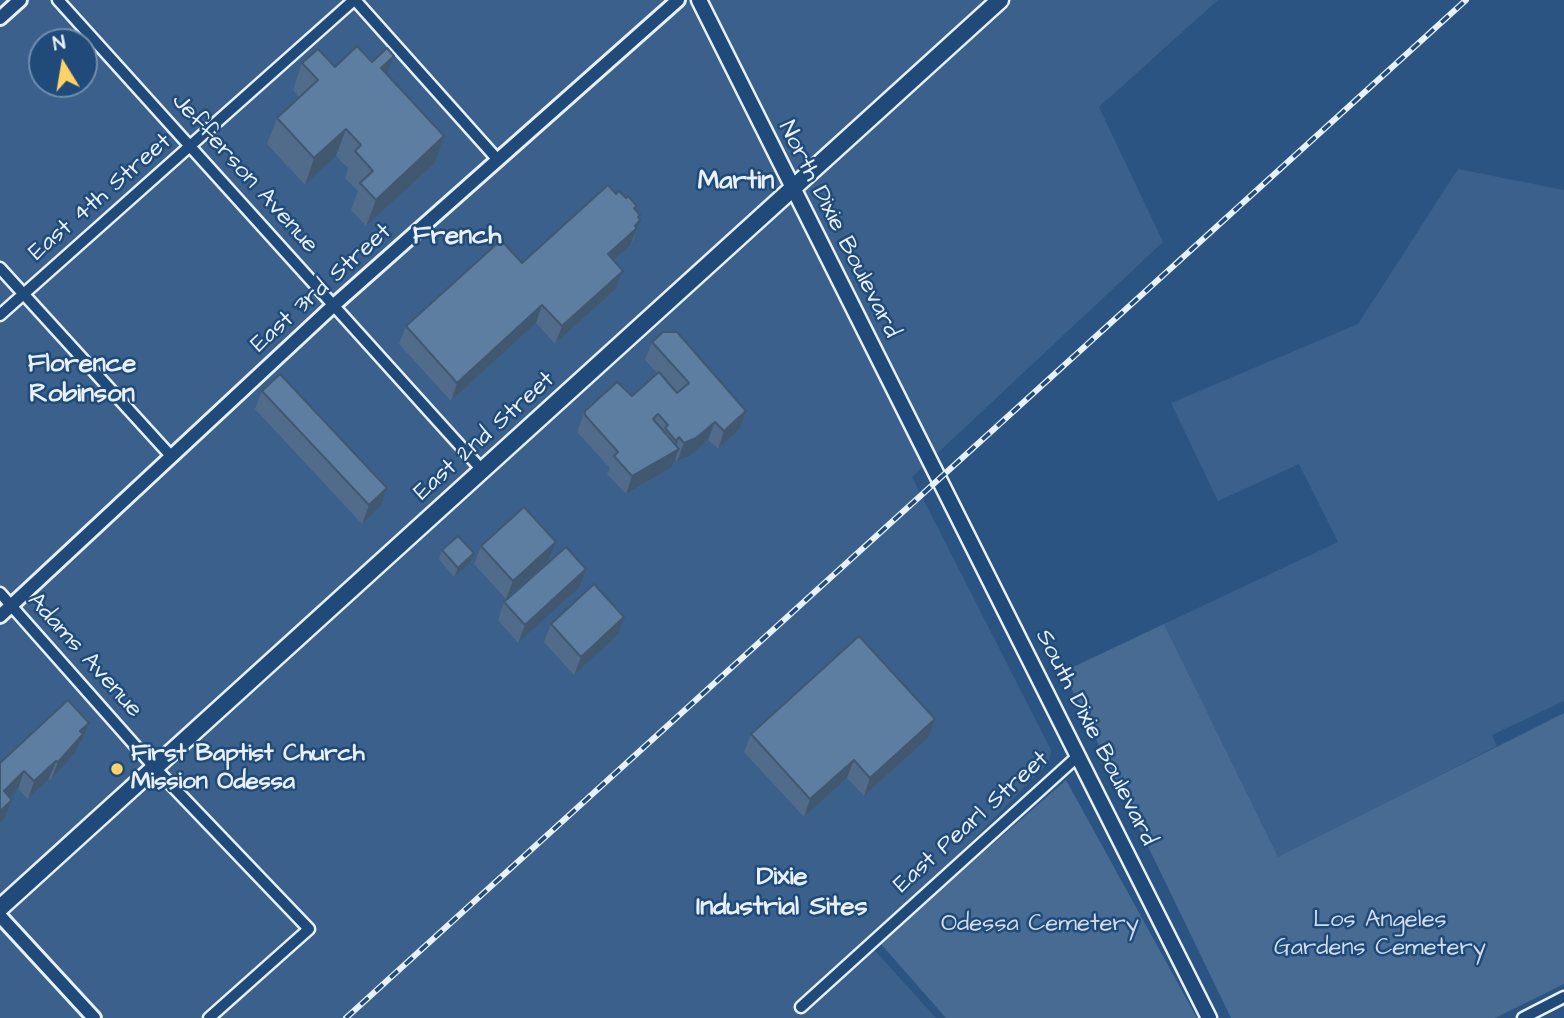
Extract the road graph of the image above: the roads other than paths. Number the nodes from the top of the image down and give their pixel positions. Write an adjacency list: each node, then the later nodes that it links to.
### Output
1 (20, 0): 7 (street)
2 (58, 0): 8 (street, Jefferson Avenue)
3 (355, 0): 8 (street, East 4th Street); 9 (street)
4 (678, 0): 9 (street, East 3rd Street)
5 (699, 0): 10 (main road, North Dixie Boulevard)
6 (1000, 0): 10 (main road, East 2nd Street)
7 (0, 18)
8 (191, 147): 12 (street, East 4th Street); 13 (street, Jefferson Avenue)
9 (498, 160): 13 (street, East 3rd Street)
10 (792, 190): 16 (main road, East 2nd Street); 17 (main road, North Dixie Boulevard)
11 (0, 268): 12 (street)
12 (23, 293): 14 (street, East 4th Street); 15 (street)
13 (334, 305): 15 (street, East 3rd Street); 16 (street, Jefferson Avenue)
14 (0, 315)
15 (171, 456): 19 (street, East 3rd Street)
16 (482, 470): 22 (main road, East 2nd Street)
17 (938, 480): 21 (main road, South Dixie Boulevard)
18 (0, 593): 19 (street, Adams Avenue)
19 (11, 606): 20 (street, East 3rd Street); 22 (street, Adams Avenue)
20 (0, 615)
21 (1079, 755): 26 (street, East Pearl Street); 29 (main road, South Dixie Boulevard)
22 (154, 767): 23 (main road, East 2nd Street); 28 (street, Adams Avenue)
23 (0, 908)
24 (0, 916): 27 (street)
25 (1564, 997): 30 (street)
26 (800, 1007)
27 (94, 1018)
28 (209, 1018)
29 (1209, 1018)
30 (1523, 1018)

